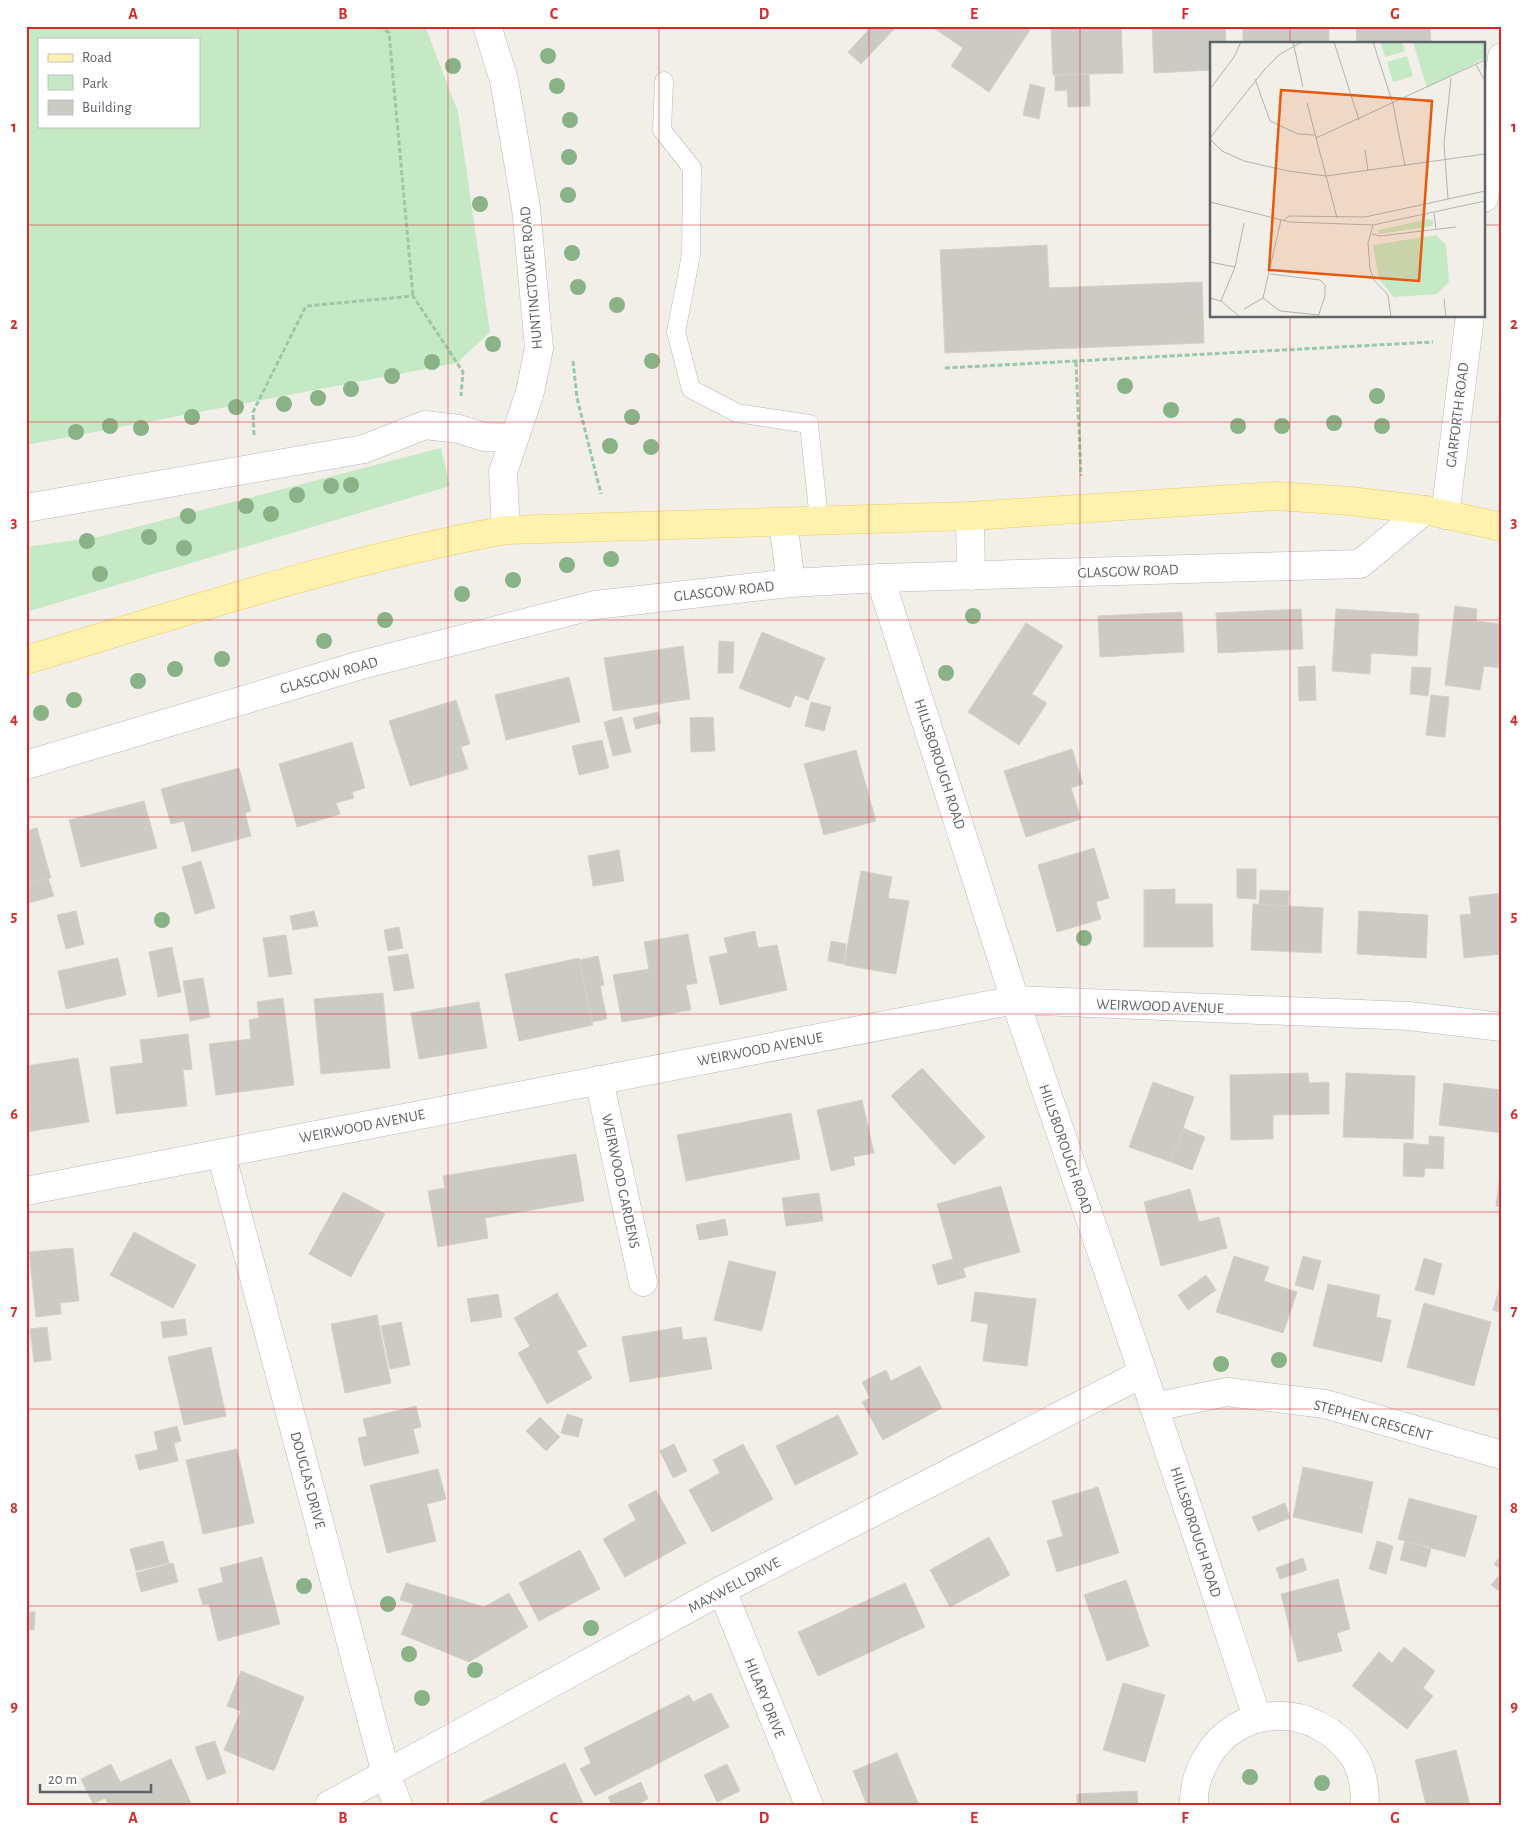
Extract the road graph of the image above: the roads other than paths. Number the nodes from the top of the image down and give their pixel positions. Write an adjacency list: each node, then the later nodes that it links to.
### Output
1 (487, 26): 6 (street, HUNTINGTOWER ROAD)
2 (1502, 57): 4 (street)
3 (664, 81): 10 (lane)
4 (1486, 182)
5 (1468, 328): 8 (street, GARFORTH ROAD)
6 (514, 438): 7 (street); 13 (street, HUNTINGTOWER ROAD)
7 (26, 508)
8 (1435, 512): 9 (main road); 12 (main road); 14 (street, GLASGOW ROAD)
9 (970, 516): 10 (main road); 14 (street)
10 (819, 520): 11 (main road)
11 (783, 522): 13 (main road); 16 (street)
12 (1502, 526)
13 (506, 530): 17 (main road)
14 (971, 576): 15 (street, GLASGOW ROAD)
15 (880, 578): 16 (street, GLASGOW ROAD); 19 (street, HILLSBOROUGH ROAD)
16 (791, 583): 18 (street, GLASGOW ROAD)
17 (26, 660)
18 (26, 765)
19 (1015, 1000): 20 (street, WEIRWOOD AVENUE); 21 (street, WEIRWOOD AVENUE); 25 (street, HILLSBOROUGH ROAD)
20 (1502, 1027)
21 (599, 1080): 22 (street, WEIRWOOD AVENUE); 24 (street, WEIRWOOD GARDENS)
22 (221, 1153): 23 (street, WEIRWOOD AVENUE); 30 (street, DOUGLAS DRIVE)
23 (26, 1191)
24 (643, 1282)
25 (1143, 1373): 26 (street, HILLSBOROUGH ROAD); 28 (street, MAXWELL DRIVE)
26 (1154, 1407): 27 (street, STEPHEN CRESCENT); 29 (street, HILLSBOROUGH ROAD)
27 (1502, 1456)
28 (722, 1590): 30 (street, MAXWELL DRIVE); 33 (street, HILARY DRIVE)
29 (1257, 1718): 34 (street); 35 (street)
30 (386, 1774): 31 (street, MAXWELL DRIVE); 32 (street, DOUGLAS DRIVE)
31 (329, 1805)
32 (398, 1805)
33 (809, 1805)
34 (1194, 1805)
35 (1365, 1805)

